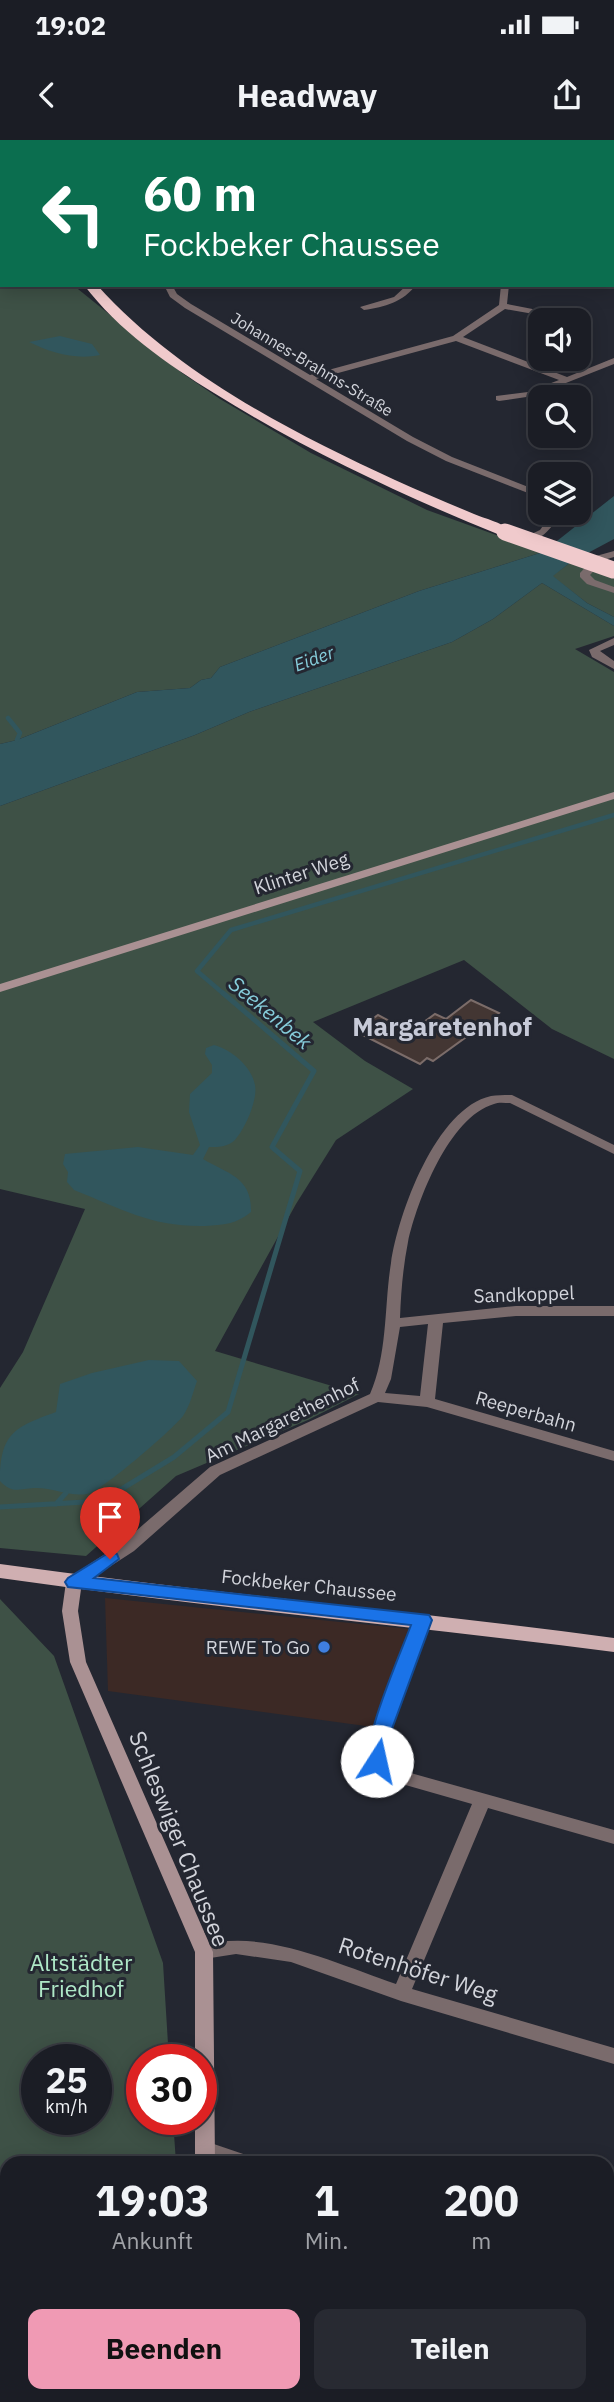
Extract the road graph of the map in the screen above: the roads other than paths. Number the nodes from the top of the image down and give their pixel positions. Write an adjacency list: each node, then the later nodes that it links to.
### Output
1 (92, 287): 16 (highway)
2 (106, 287): 16 (highway)
3 (169, 287): 11 (street, Johannes-Brahms-Straße)
4 (411, 287): 7 (street)
5 (505, 287): 6 (street)
6 (503, 306): 8 (street); 9 (street)
7 (364, 307)
8 (528, 310)
9 (456, 338): 11 (street); 12 (street)
10 (614, 361): 12 (street)
11 (307, 379): 14 (street, Johannes-Brahms-Straße)
12 (567, 380): 13 (street)
13 (499, 398)
14 (528, 490)
15 (548, 525): 17 (street)
16 (511, 529): 19 (highway); 20 (highway, bridge)
17 (520, 543)
18 (614, 554): 21 (street)
19 (614, 561)
20 (614, 570)
21 (614, 590)
22 (614, 640): 23 (street)
23 (614, 666)
24 (614, 794): 25 (street, Klinter Weg)
25 (0, 988)
26 (614, 1150): 29 (street, Am Margarethenhof)
27 (614, 1311): 28 (street, Sandkoppel)
28 (436, 1319): 29 (street); 31 (street)
29 (393, 1323): 30 (street, Am Margarethenhof)
30 (376, 1397): 31 (street, Am Margarethenhof); 34 (street, Am Margarethenhof)
31 (427, 1402): 32 (street, Reeperbahn)
32 (614, 1456)
33 (0, 1571): 34 (main road, Fockbeker Chaussee)
34 (74, 1582): 35 (main road, Fockbeker Chaussee); 39 (street, Schleswiger Chaussee)
35 (423, 1620): 36 (main road, Fockbeker Chaussee); 37 (street)
36 (614, 1645)
37 (482, 1801): 38 (street); 40 (street)
38 (614, 1837)
39 (204, 1952): 40 (street, Rotenhöfer Weg); 42 (street, Schleswiger Chaussee)
40 (401, 1993): 41 (street, Rotenhöfer Weg)
41 (614, 2056)
42 (205, 2156)

